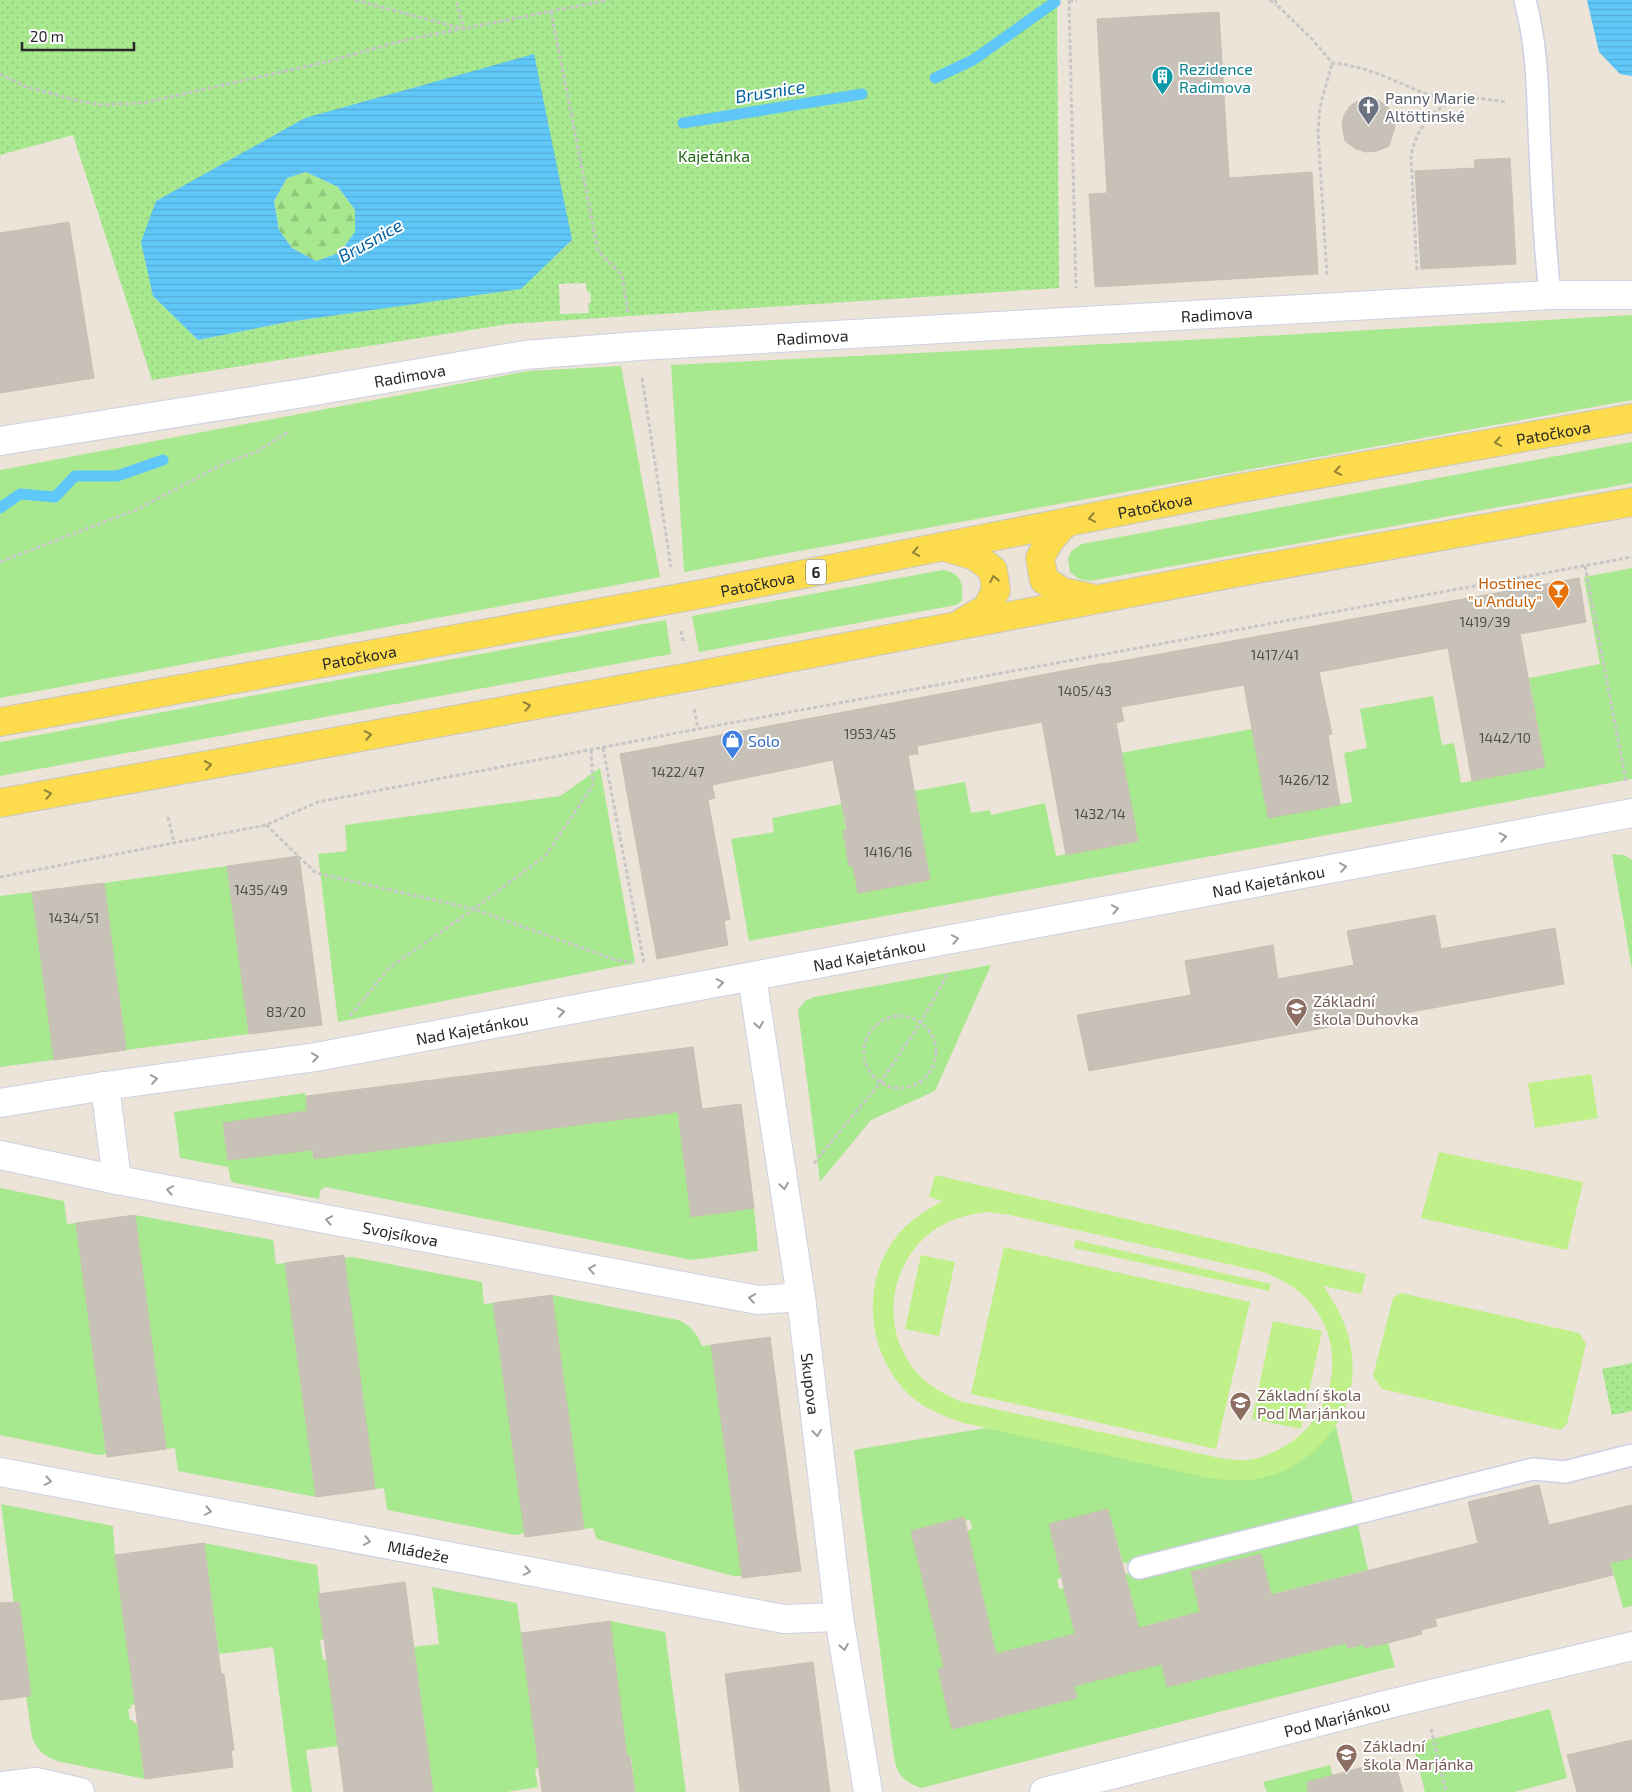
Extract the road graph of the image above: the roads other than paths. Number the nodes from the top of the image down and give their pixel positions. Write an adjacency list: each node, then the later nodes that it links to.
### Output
1 (1525, 0): 2 (lane)
2 (1550, 295): 3 (street, Radimova); 5 (street, Radimova)
3 (1632, 295)
4 (1632, 418): 7 (main road, Patočkova / 6, one-way to 7)
5 (0, 441)
6 (1632, 502): 9 (main road)
7 (1064, 524): 8 (main road, Patočkova / 6); 9 (main road)
8 (944, 547): 10 (main road, one-way to 8); 11 (main road, Patočkova / 6, one-way to 11)
9 (1097, 600): 10 (main road)
10 (957, 626): 12 (main road, one-way to 10)
11 (0, 722)
12 (0, 803)
13 (1632, 814): 14 (street, Nad Kajetánkou, one-way to 13)
14 (752, 977): 15 (street, Nad Kajetánkou, one-way to 14); 19 (street, Skupova, one-way to 19)
15 (105, 1086): 16 (street, Nad Kajetánkou); 18 (street)
16 (0, 1103)
17 (0, 1155): 18 (street, Svojsíkova)
18 (117, 1180): 19 (street, Svojsíkova, one-way to 18)
19 (800, 1297): 23 (street, Skupova, one-way to 23)
20 (1632, 1455): 22 (lane)
21 (0, 1472): 23 (street, Mládeže, one-way to 23)
22 (1140, 1568)
23 (839, 1617): 27 (street, Skupova, one-way to 27)
24 (1632, 1646): 28 (street, Pod Marjánkou)
25 (0, 1786): 26 (street)
26 (80, 1792)
27 (868, 1792)
28 (1044, 1792)

